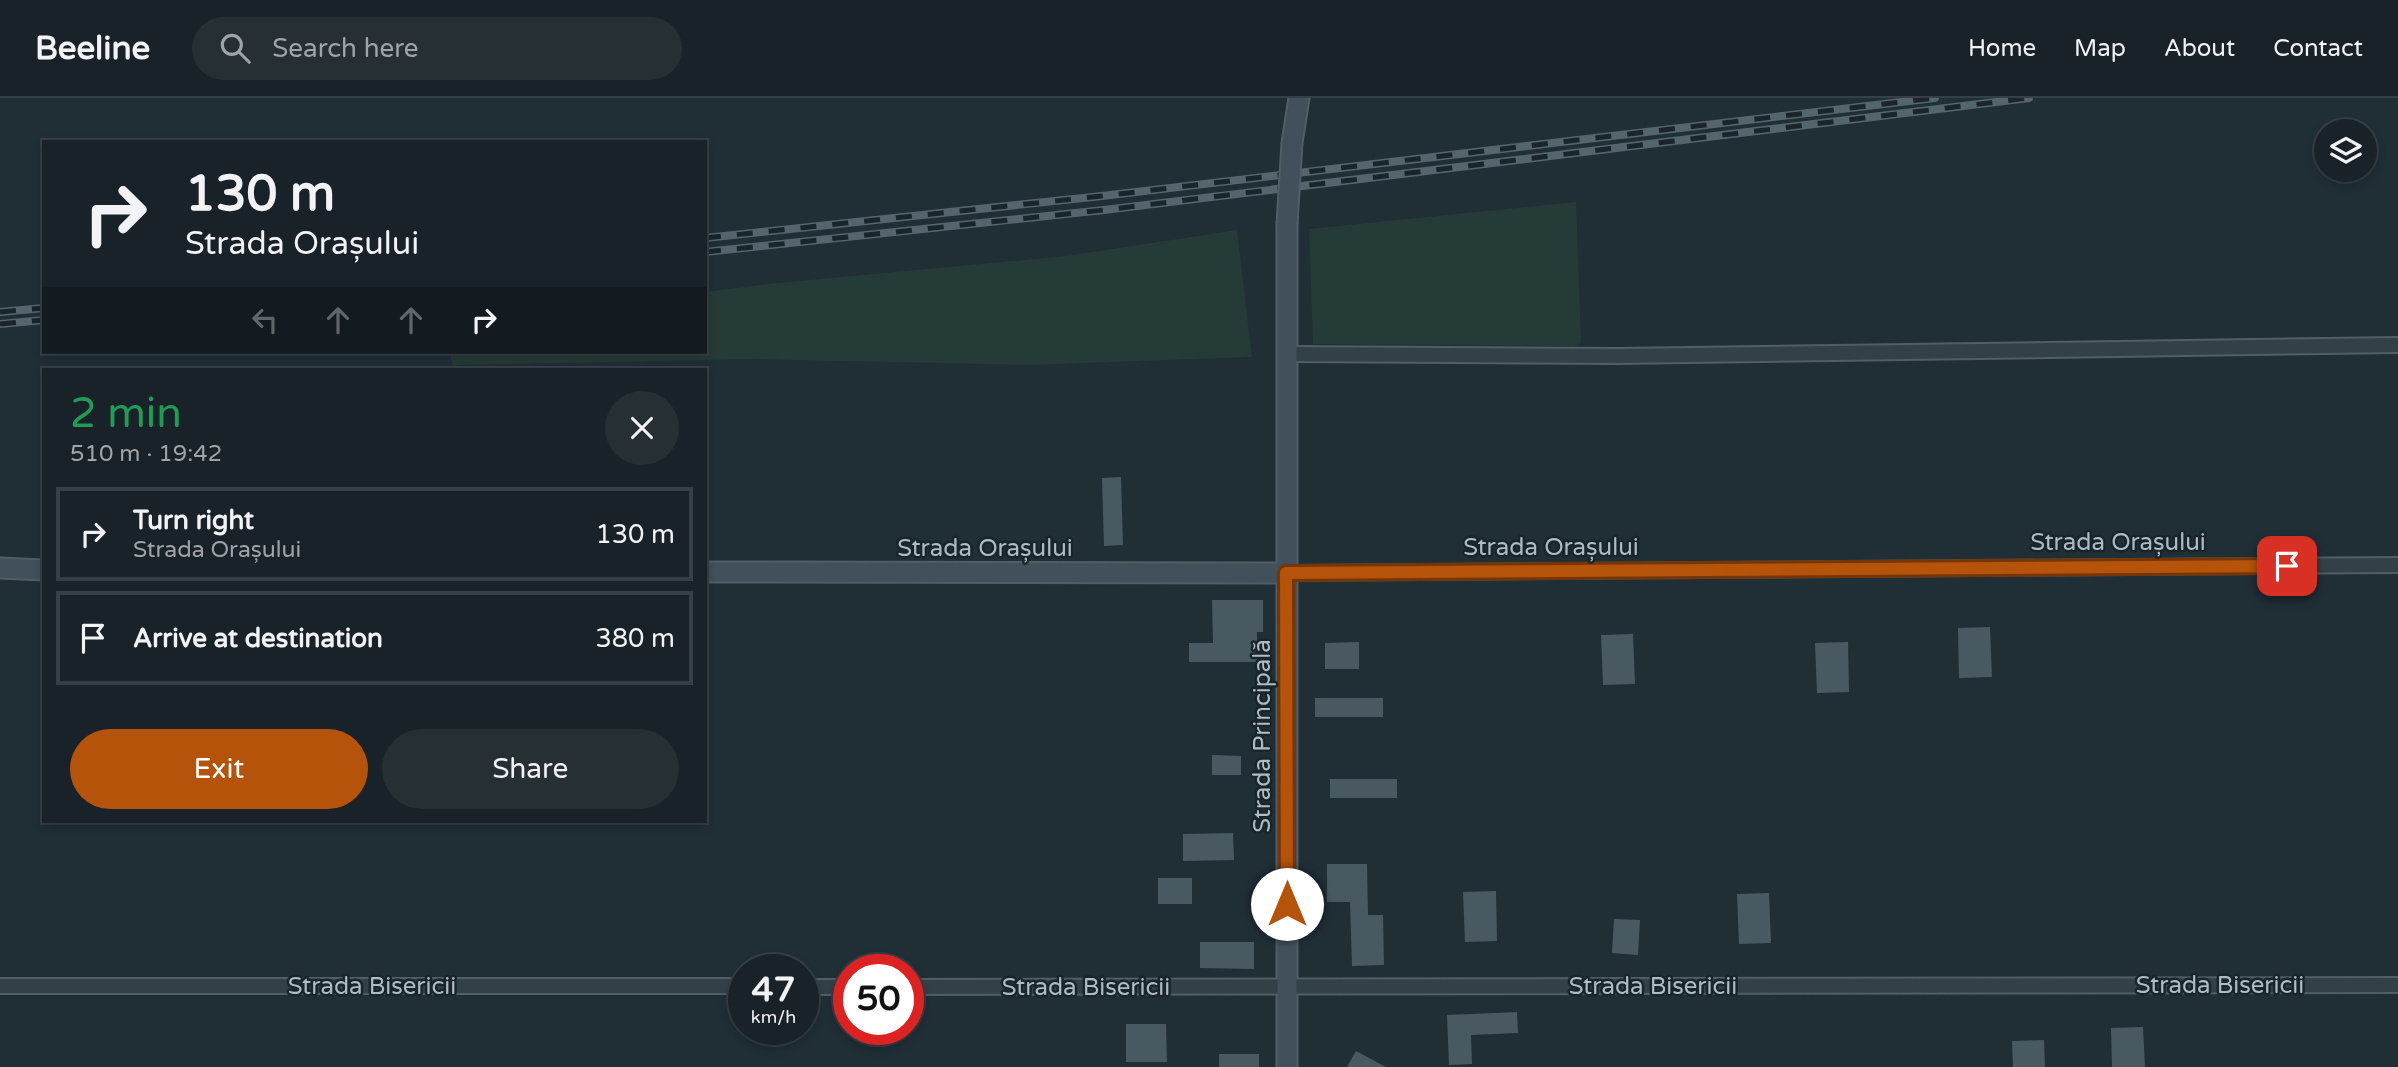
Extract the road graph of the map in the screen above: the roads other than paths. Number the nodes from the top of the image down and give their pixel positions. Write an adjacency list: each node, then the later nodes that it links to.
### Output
1 (1299, 98): 3 (main road, Strada Principală, bridge)
2 (2398, 345): 3 (street)
3 (1287, 354): 8 (main road, Strada Principală)
4 (2398, 565): 8 (street, Strada Orașului)
5 (0, 568): 6 (main road)
6 (42, 570)
7 (707, 572): 8 (main road, Strada Orașului)
8 (1286, 573): 13 (main road, Strada Principală)
9 (2398, 985): 13 (street, Strada Bisericii)
10 (0, 986): 11 (street, Strada Bisericii)
11 (728, 986)
12 (924, 987): 13 (street, Strada Bisericii)
13 (1287, 987): 14 (main road, Strada Principală)
14 (1287, 1067)

